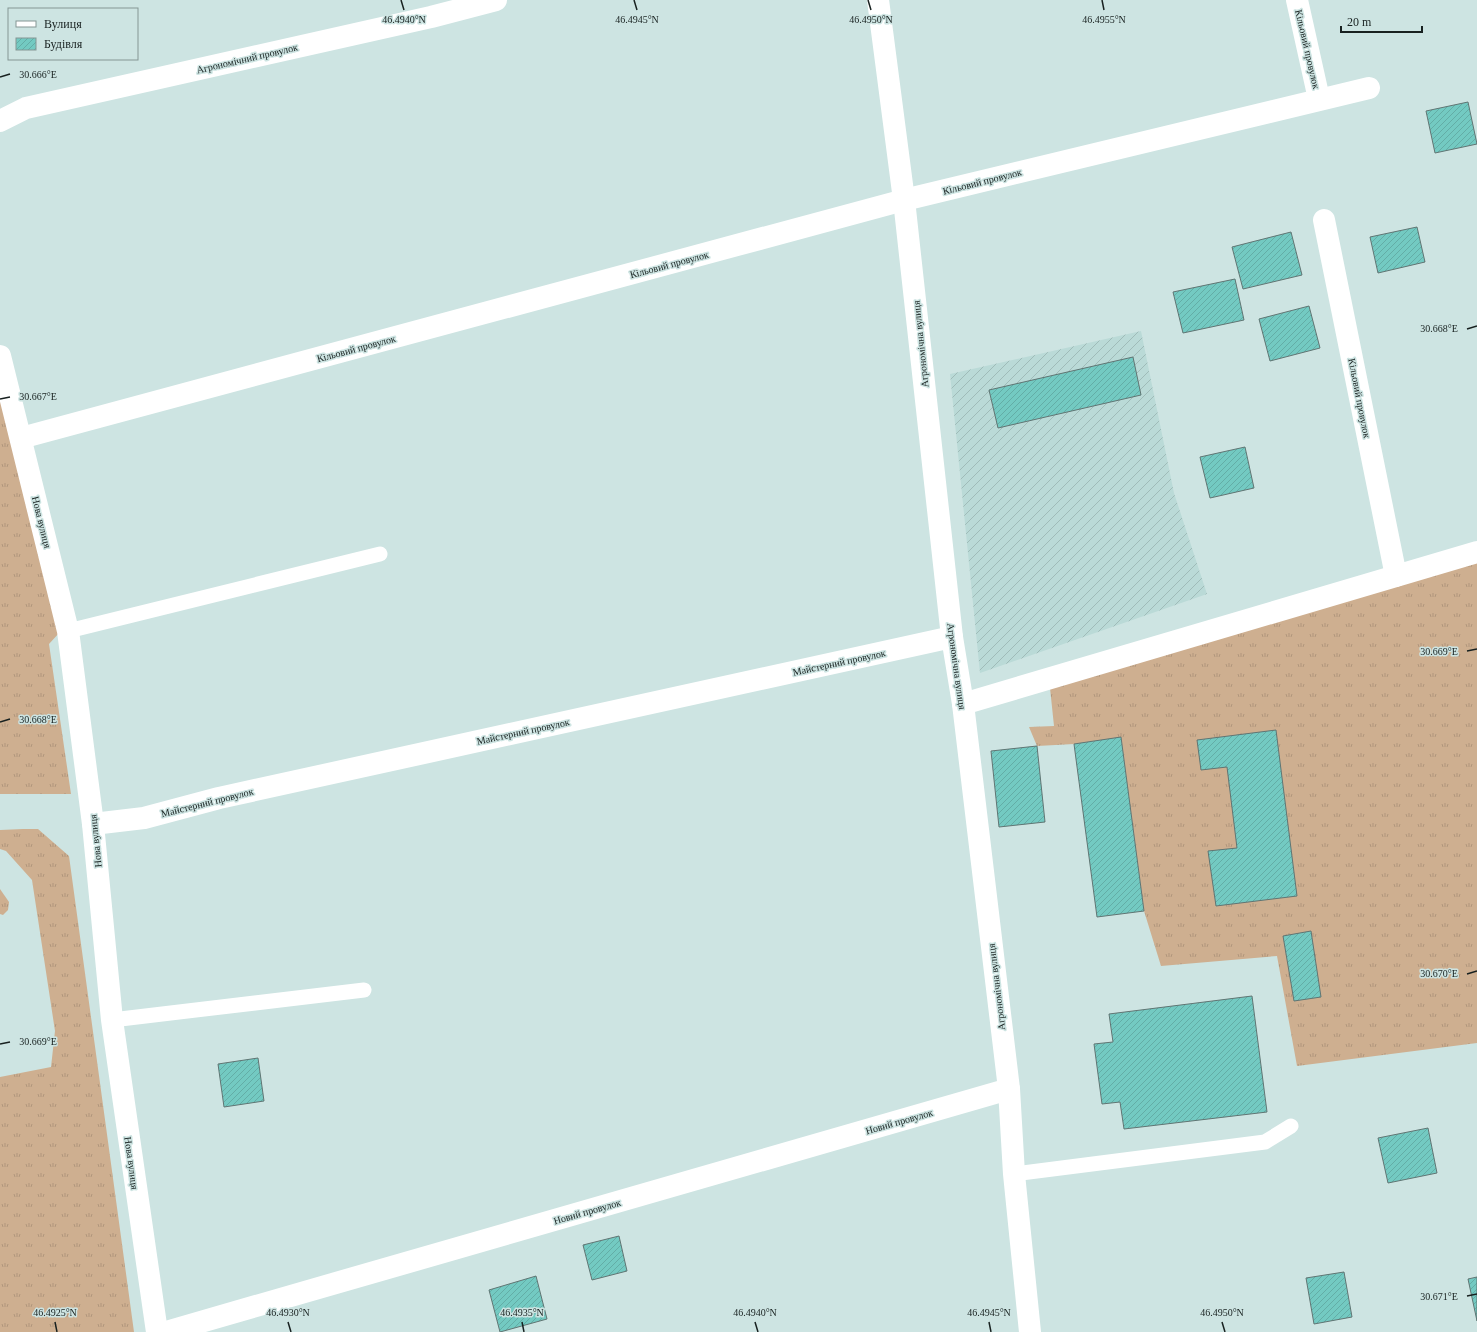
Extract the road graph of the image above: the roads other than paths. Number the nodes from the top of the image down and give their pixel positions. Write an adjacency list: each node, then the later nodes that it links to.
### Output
1 (496, 0): 4 (street, Агрономічний провулок)
2 (878, 0): 8 (street, Агрономічна вулиця)
3 (1297, 0): 6 (street, Кільовий провулок)
4 (429, 8): 7 (street, Агрономічний провулок)
5 (1369, 88): 6 (street, Кільовий провулок)
6 (1319, 99): 8 (street, Кільовий провулок)
7 (0, 121)
8 (904, 200): 11 (street, Кільовий провулок); 16 (street, Агрономічна вулиця)
9 (1324, 220): 14 (street, Кільовий провулок)
10 (0, 356): 11 (street, Нова вулиця)
11 (21, 438): 15 (street, Нова вулиця)
12 (1477, 552): 14 (street)
13 (380, 554): 15 (lane)
14 (1396, 576): 17 (street)
15 (68, 631): 18 (street, Нова вулиця)
16 (952, 637): 17 (street, Агрономічна вулиця); 18 (street, Майстерний провулок)
17 (963, 704): 21 (street, Агрономічна вулиця)
18 (93, 824): 20 (street, Нова вулиця)
19 (364, 990): 20 (lane)
20 (112, 1020): 24 (street, Нова вулиця)
21 (1009, 1089): 23 (street, Агрономічна вулиця); 25 (street, Новий провулок)
22 (1291, 1126): 23 (lane)
23 (1014, 1174): 26 (street, Агрономічна вулиця)
24 (157, 1332)
25 (166, 1332)
26 (1030, 1332)

